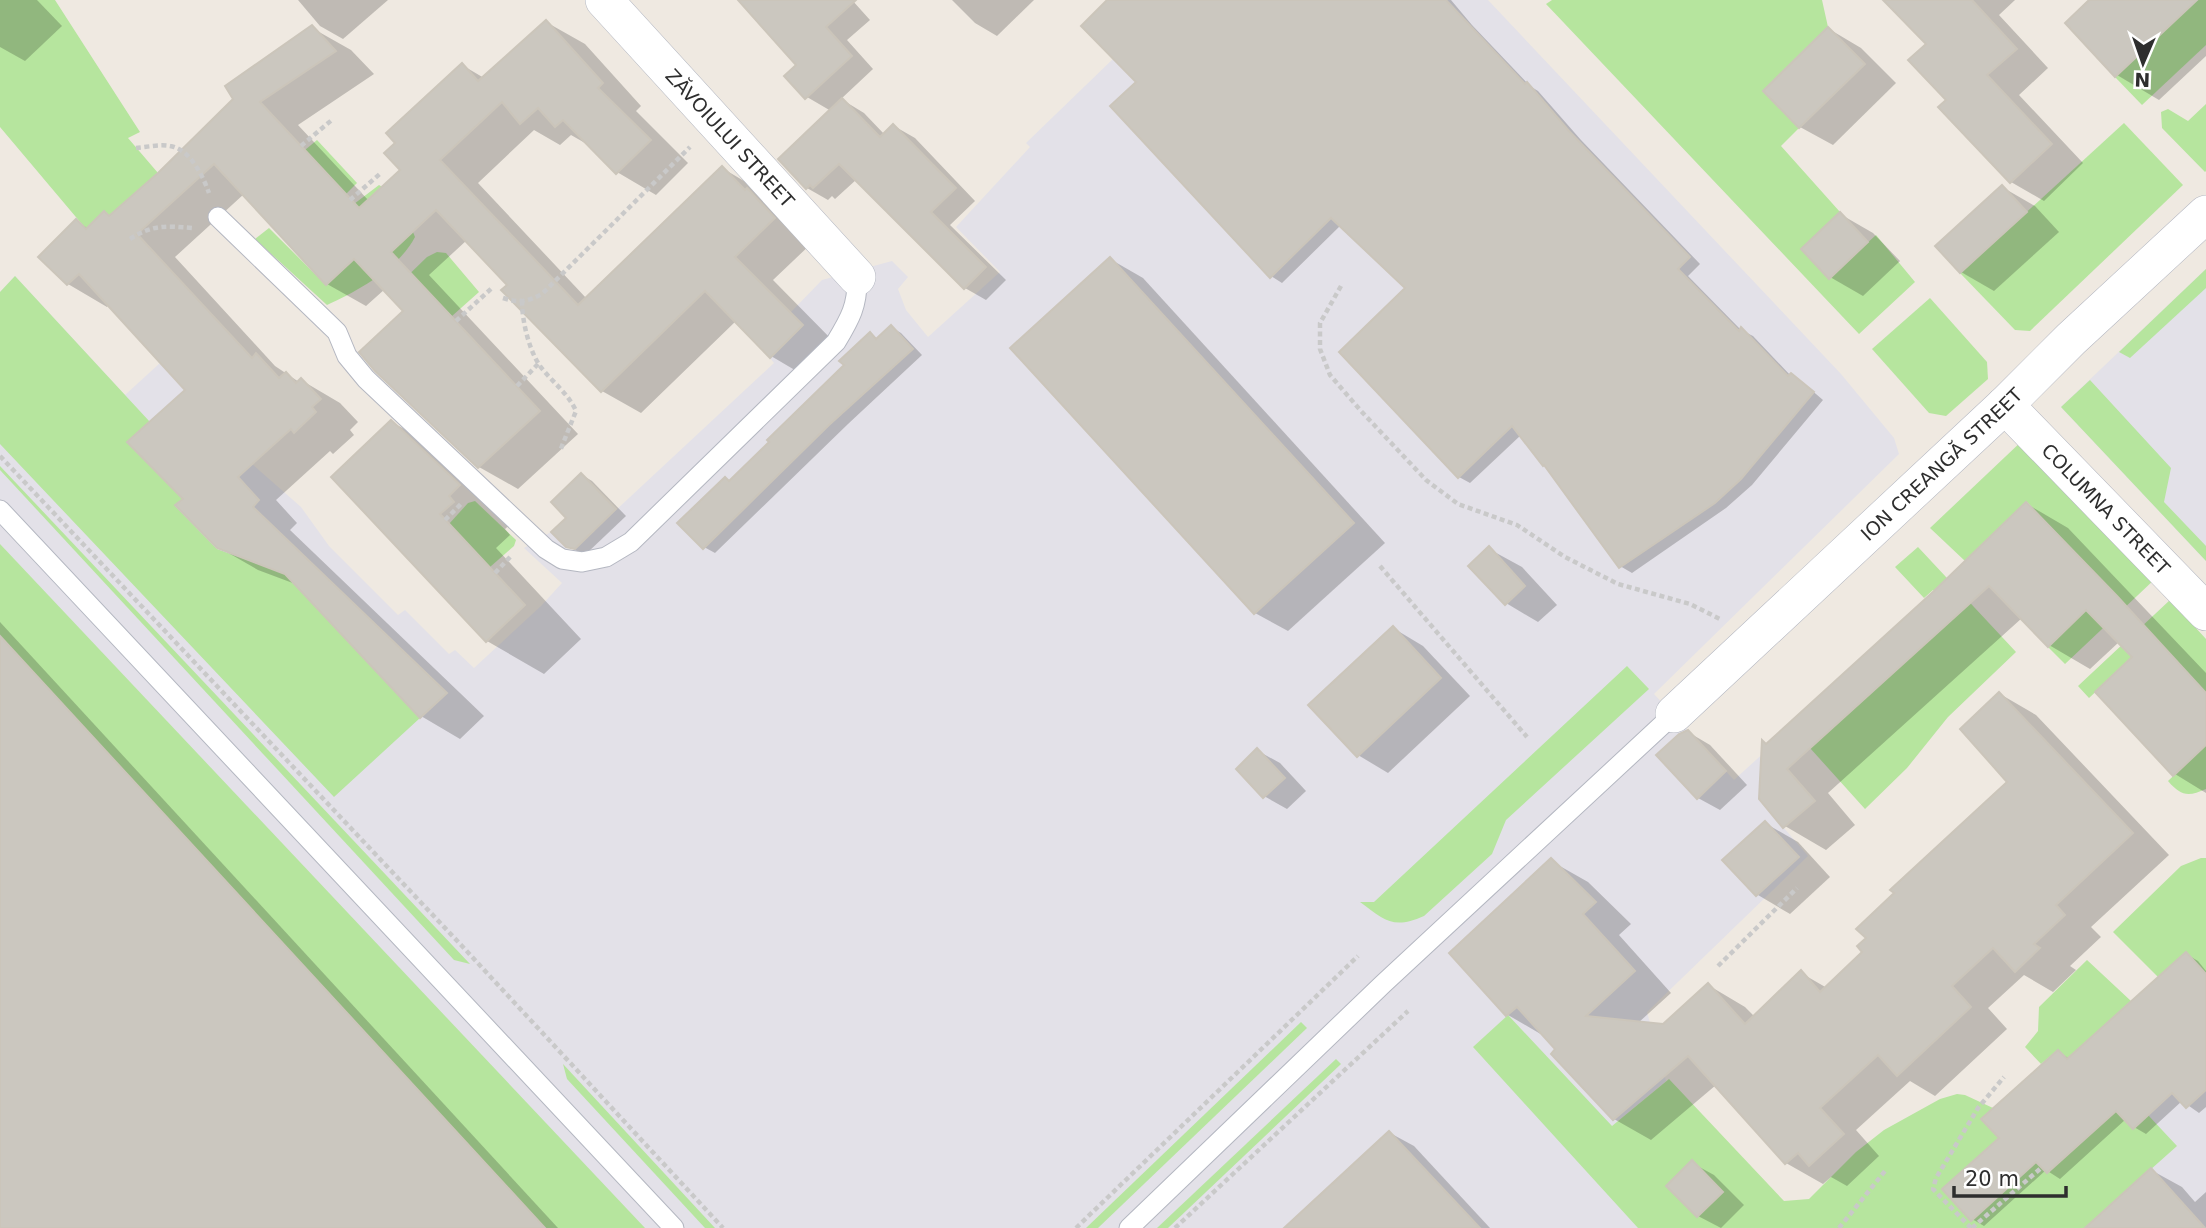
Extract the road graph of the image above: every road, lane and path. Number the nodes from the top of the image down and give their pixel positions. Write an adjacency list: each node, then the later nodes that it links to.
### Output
1 (604, 0): 3 (street, ZĂVOIULUI STREET)
2 (333, 119): 4 (path)
3 (715, 122): 11 (street, ZĂVOIULUI STREET); 15 (path)
4 (301, 146)
5 (136, 148): 9 (path)
6 (383, 172): 7 (path)
7 (351, 200)
8 (2206, 214): 19 (street, ION CREANGĂ STREET)
9 (225, 224): 10 (path); 11 (lane)
10 (130, 239)
11 (857, 277)
12 (1341, 286): 25 (path)
13 (493, 287): 16 (path)
14 (502, 298): 15 (path)
15 (522, 301): 17 (path)
16 (456, 321)
17 (538, 364): 18 (path); 20 (path)
18 (517, 386)
19 (2005, 405): 24 (street, COLUMNA STREET); 25 (street, ION CREANGĂ STREET)
20 (560, 451)
21 (0, 456): 36 (path)
22 (0, 510): 35 (lane)
23 (1380, 566): 27 (path)
24 (2206, 612)
25 (1758, 635): 26 (street, ION CREANGĂ STREET)
26 (1674, 714): 38 (lane)
27 (1527, 737)
28 (1797, 888): 30 (path)
29 (1358, 956): 37 (path)
30 (1717, 966)
31 (1408, 1011): 39 (path)
32 (2004, 1077): 41 (path)
33 (2041, 1168): 41 (path)
34 (1885, 1171): 40 (path)
35 (674, 1228)
36 (723, 1228)
37 (1076, 1228)
38 (1129, 1228)
39 (1175, 1228)
40 (1839, 1228)
41 (1972, 1228)

